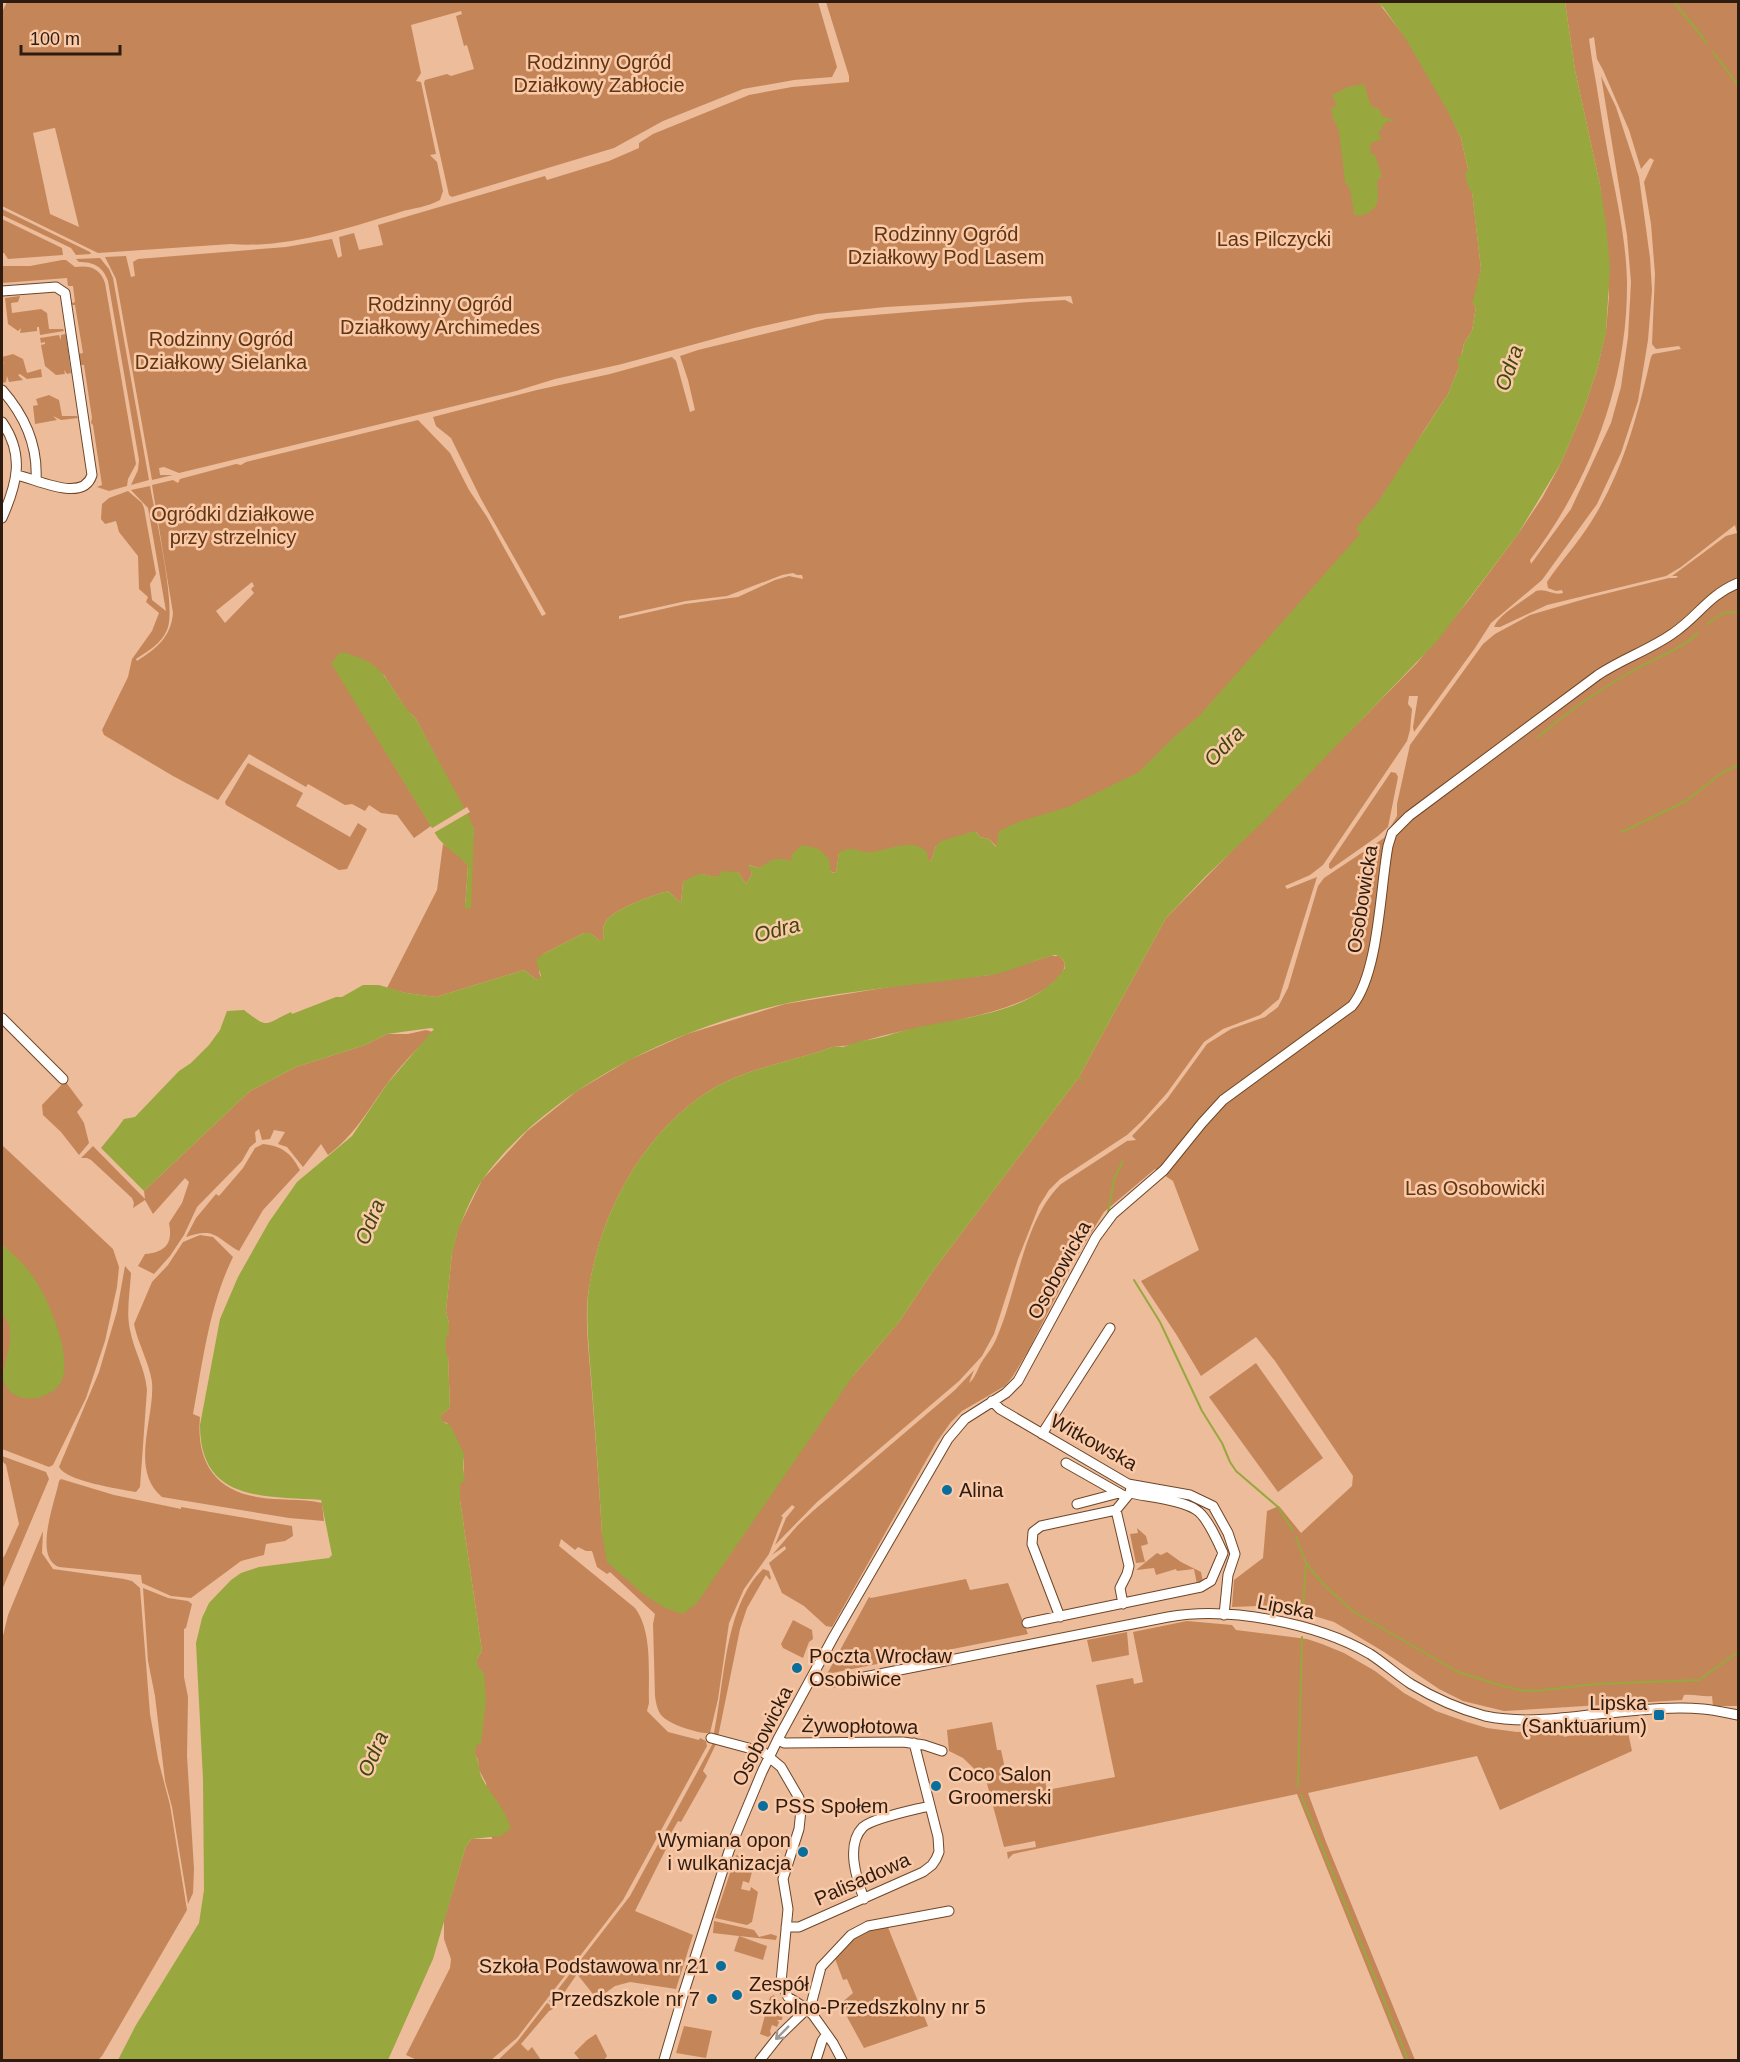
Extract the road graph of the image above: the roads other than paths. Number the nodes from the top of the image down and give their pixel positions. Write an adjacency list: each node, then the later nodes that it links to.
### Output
1 (2, 291): 5 (street)
2 (2, 390): 5 (street)
3 (2, 422): 4 (street)
4 (16, 475): 5 (street); 6 (street)
5 (36, 480)
6 (2, 518)
7 (1738, 583): 11 (street, Osobowicka)
8 (2, 1018): 9 (street)
9 (63, 1079)
10 (1110, 1328): 12 (street)
11 (992, 1401): 12 (street, Witkowska); 21 (street, Osobowicka)
12 (1042, 1434): 14 (street, Witkowska)
13 (1066, 1463): 14 (street)
14 (1126, 1492): 15 (street); 16 (street); 17 (street); 18 (street, Witkowska)
15 (1077, 1504)
16 (1116, 1510): 17 (street); 19 (street)
17 (1122, 1604): 19 (street)
18 (1224, 1615): 21 (street, Lipska); 22 (street, Lipska)
19 (1060, 1617): 20 (street)
20 (1027, 1623)
21 (813, 1675): 24 (street, Osobowicka)
22 (1738, 1715)
23 (711, 1738): 27 (street)
24 (777, 1740): 25 (street, Żywopłotowa); 27 (street, Osobowicka)
25 (915, 1743): 26 (street, Żywopłotowa); 28 (street, Palisadowa)
26 (942, 1751)
27 (770, 1757): 31 (street); 34 (street, Osobowicka)
28 (929, 1806): 29 (street, Palisadowa); 29 (street)
29 (864, 1899): 31 (street, Palisadowa)
30 (949, 1911): 32 (street)
31 (786, 1927): 32 (street)
32 (807, 2009): 33 (street); 35 (street, one-way to 35)
33 (826, 2035): 36 (street); 37 (street)
34 (664, 2061)
35 (760, 2061)
36 (816, 2061)
37 (842, 2061)

